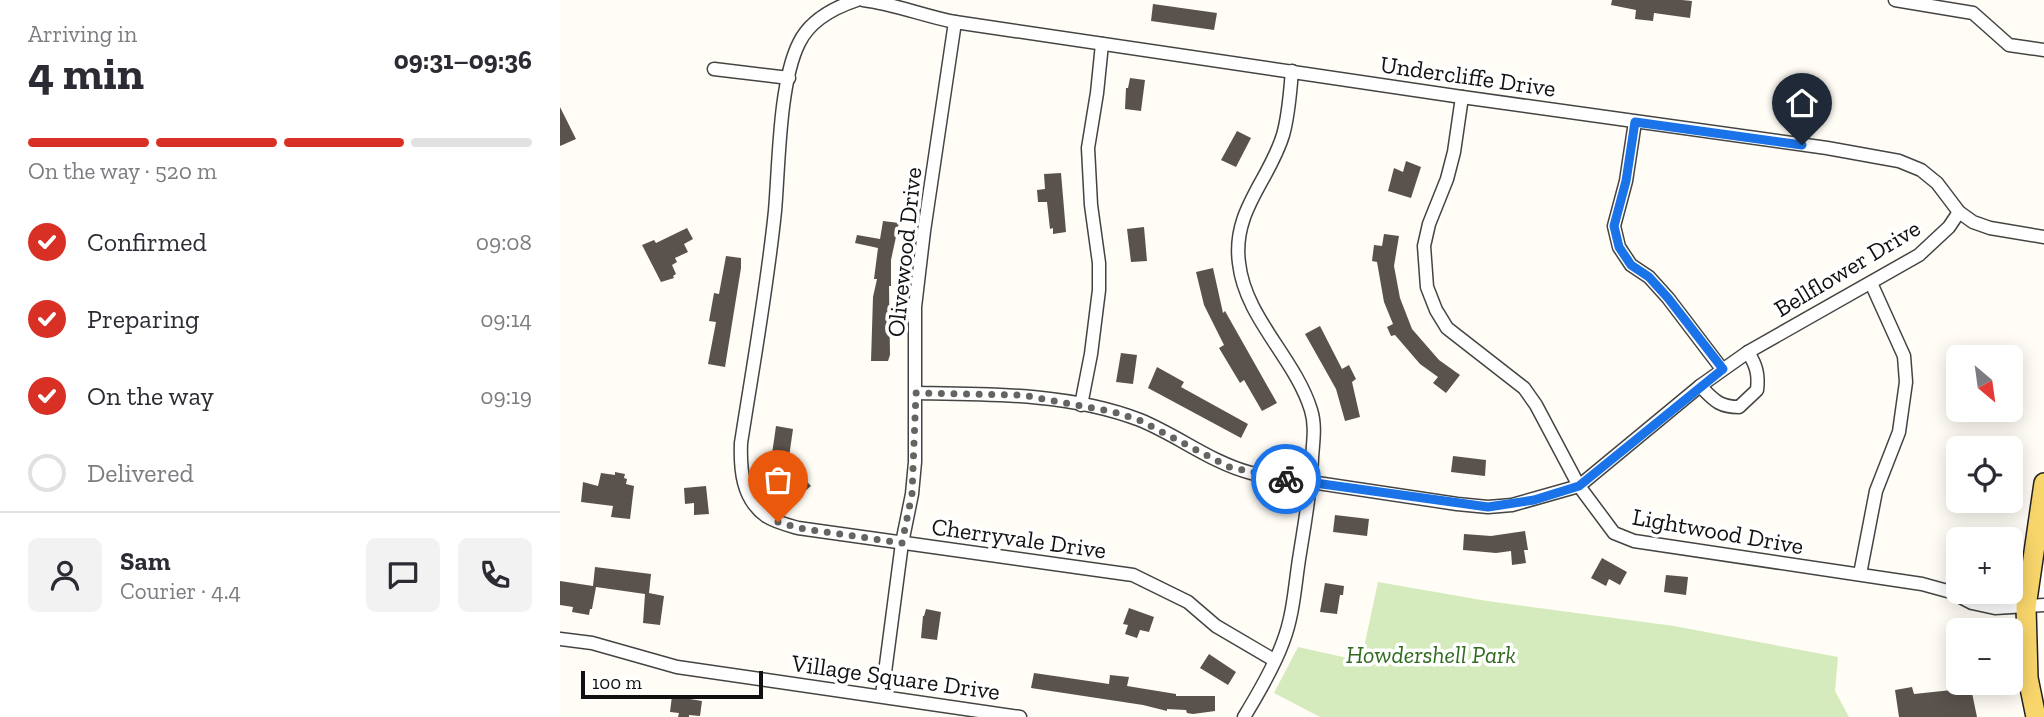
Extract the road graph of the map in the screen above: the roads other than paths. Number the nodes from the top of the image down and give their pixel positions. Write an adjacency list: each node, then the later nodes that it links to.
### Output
1 (857, 0): 9 (street)
2 (863, 0): 4 (street, Undercliffe Drive)
3 (1895, 0): 6 (street)
4 (955, 22): 5 (street, Undercliffe Drive); 18 (street, Olivewood Drive)
5 (1102, 44): 8 (street, Undercliffe Drive); 19 (street)
6 (2044, 50)
7 (714, 69): 9 (street)
8 (1292, 71): 10 (street, Undercliffe Drive); 20 (street)
9 (789, 78): 23 (street, Cherryvale Drive)
10 (1462, 97): 11 (street, Undercliffe Drive); 22 (street, Lightwood Drive)
11 (1635, 122): 12 (street, Undercliffe Drive); 16 (street)
12 (1959, 212): 13 (street, Undercliffe Drive); 14 (street, Bellflower Drive)
13 (2044, 237)
14 (1871, 283): 15 (street, Bellflower Drive); 24 (street)
15 (1748, 352): 16 (street, Bellflower Drive); 17 (street)
16 (1723, 369): 17 (street, Bellflower Drive)
17 (1700, 386): 22 (street, Bellflower Drive)
18 (916, 393): 19 (street, Bellflower Drive); 23 (street, Olivewood Drive)
19 (1080, 405): 20 (street, Bellflower Drive)
20 (1311, 483): 22 (street, Bellflower Drive); 27 (street)
21 (2044, 483): 25 (main road)
22 (1579, 486): 24 (street, Lightwood Drive)
23 (902, 543): 27 (street, Cherryvale Drive); 28 (street, Olivewood Drive)
24 (1860, 574): 25 (street, Lightwood Drive)
25 (2035, 606): 31 (main road)
26 (560, 639): 28 (street, Village Square Drive)
27 (1274, 660): 30 (street)
28 (882, 695): 29 (street, Village Square Drive)
29 (1020, 717)
30 (1244, 717)
31 (2036, 717)

